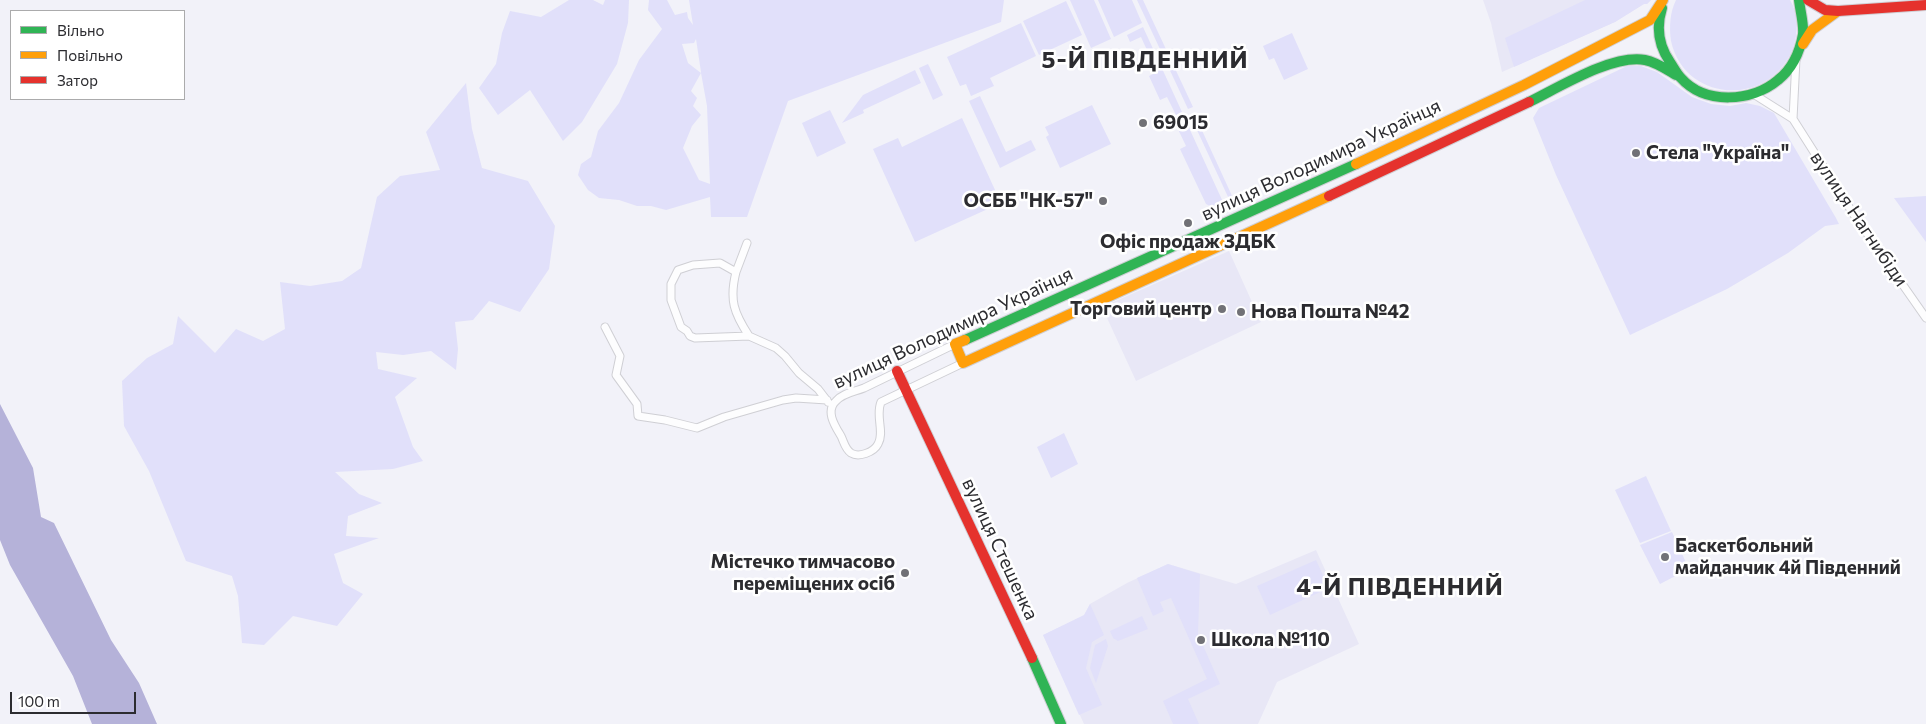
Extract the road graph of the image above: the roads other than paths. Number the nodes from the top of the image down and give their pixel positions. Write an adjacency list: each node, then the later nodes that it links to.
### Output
1 (1664, 0): 7 (street, вулиця Володимира Українця); 15 (street, вулиця Володимира Українця)
2 (1798, 0): 6 (street, вулиця Володимира Українця)
3 (1808, 0): 5 (street)
4 (1926, 5): 5 (street)
5 (1838, 11): 6 (street, вулиця Володимира Українця)
6 (1796, 58): 8 (street, вулиця Володимира Українця); 9 (street)
7 (1676, 75): 8 (street, вулиця Володимира Українця); 16 (street, вулиця Володимира Українця)
8 (1755, 95): 9 (street, вулиця Нагнибіди)
9 (1793, 119): 12 (street, вулиця Нагнибіди)
10 (747, 243): 11 (street)
11 (736, 272): 14 (street); 14 (street)
12 (1926, 318)
13 (605, 327): 19 (street)
14 (749, 336): 19 (street)
15 (955, 344): 16 (street); 17 (street, вулиця Володимира Українця)
16 (963, 363): 18 (street, вулиця Володимира Українця)
17 (897, 371): 18 (street, вулиця Стешенка); 19 (street, вулиця Володимира Українця)
18 (906, 389): 19 (street, вулиця Володимира Українця); 20 (street, вулиця Стешенка)
19 (829, 403)
20 (1061, 724)

